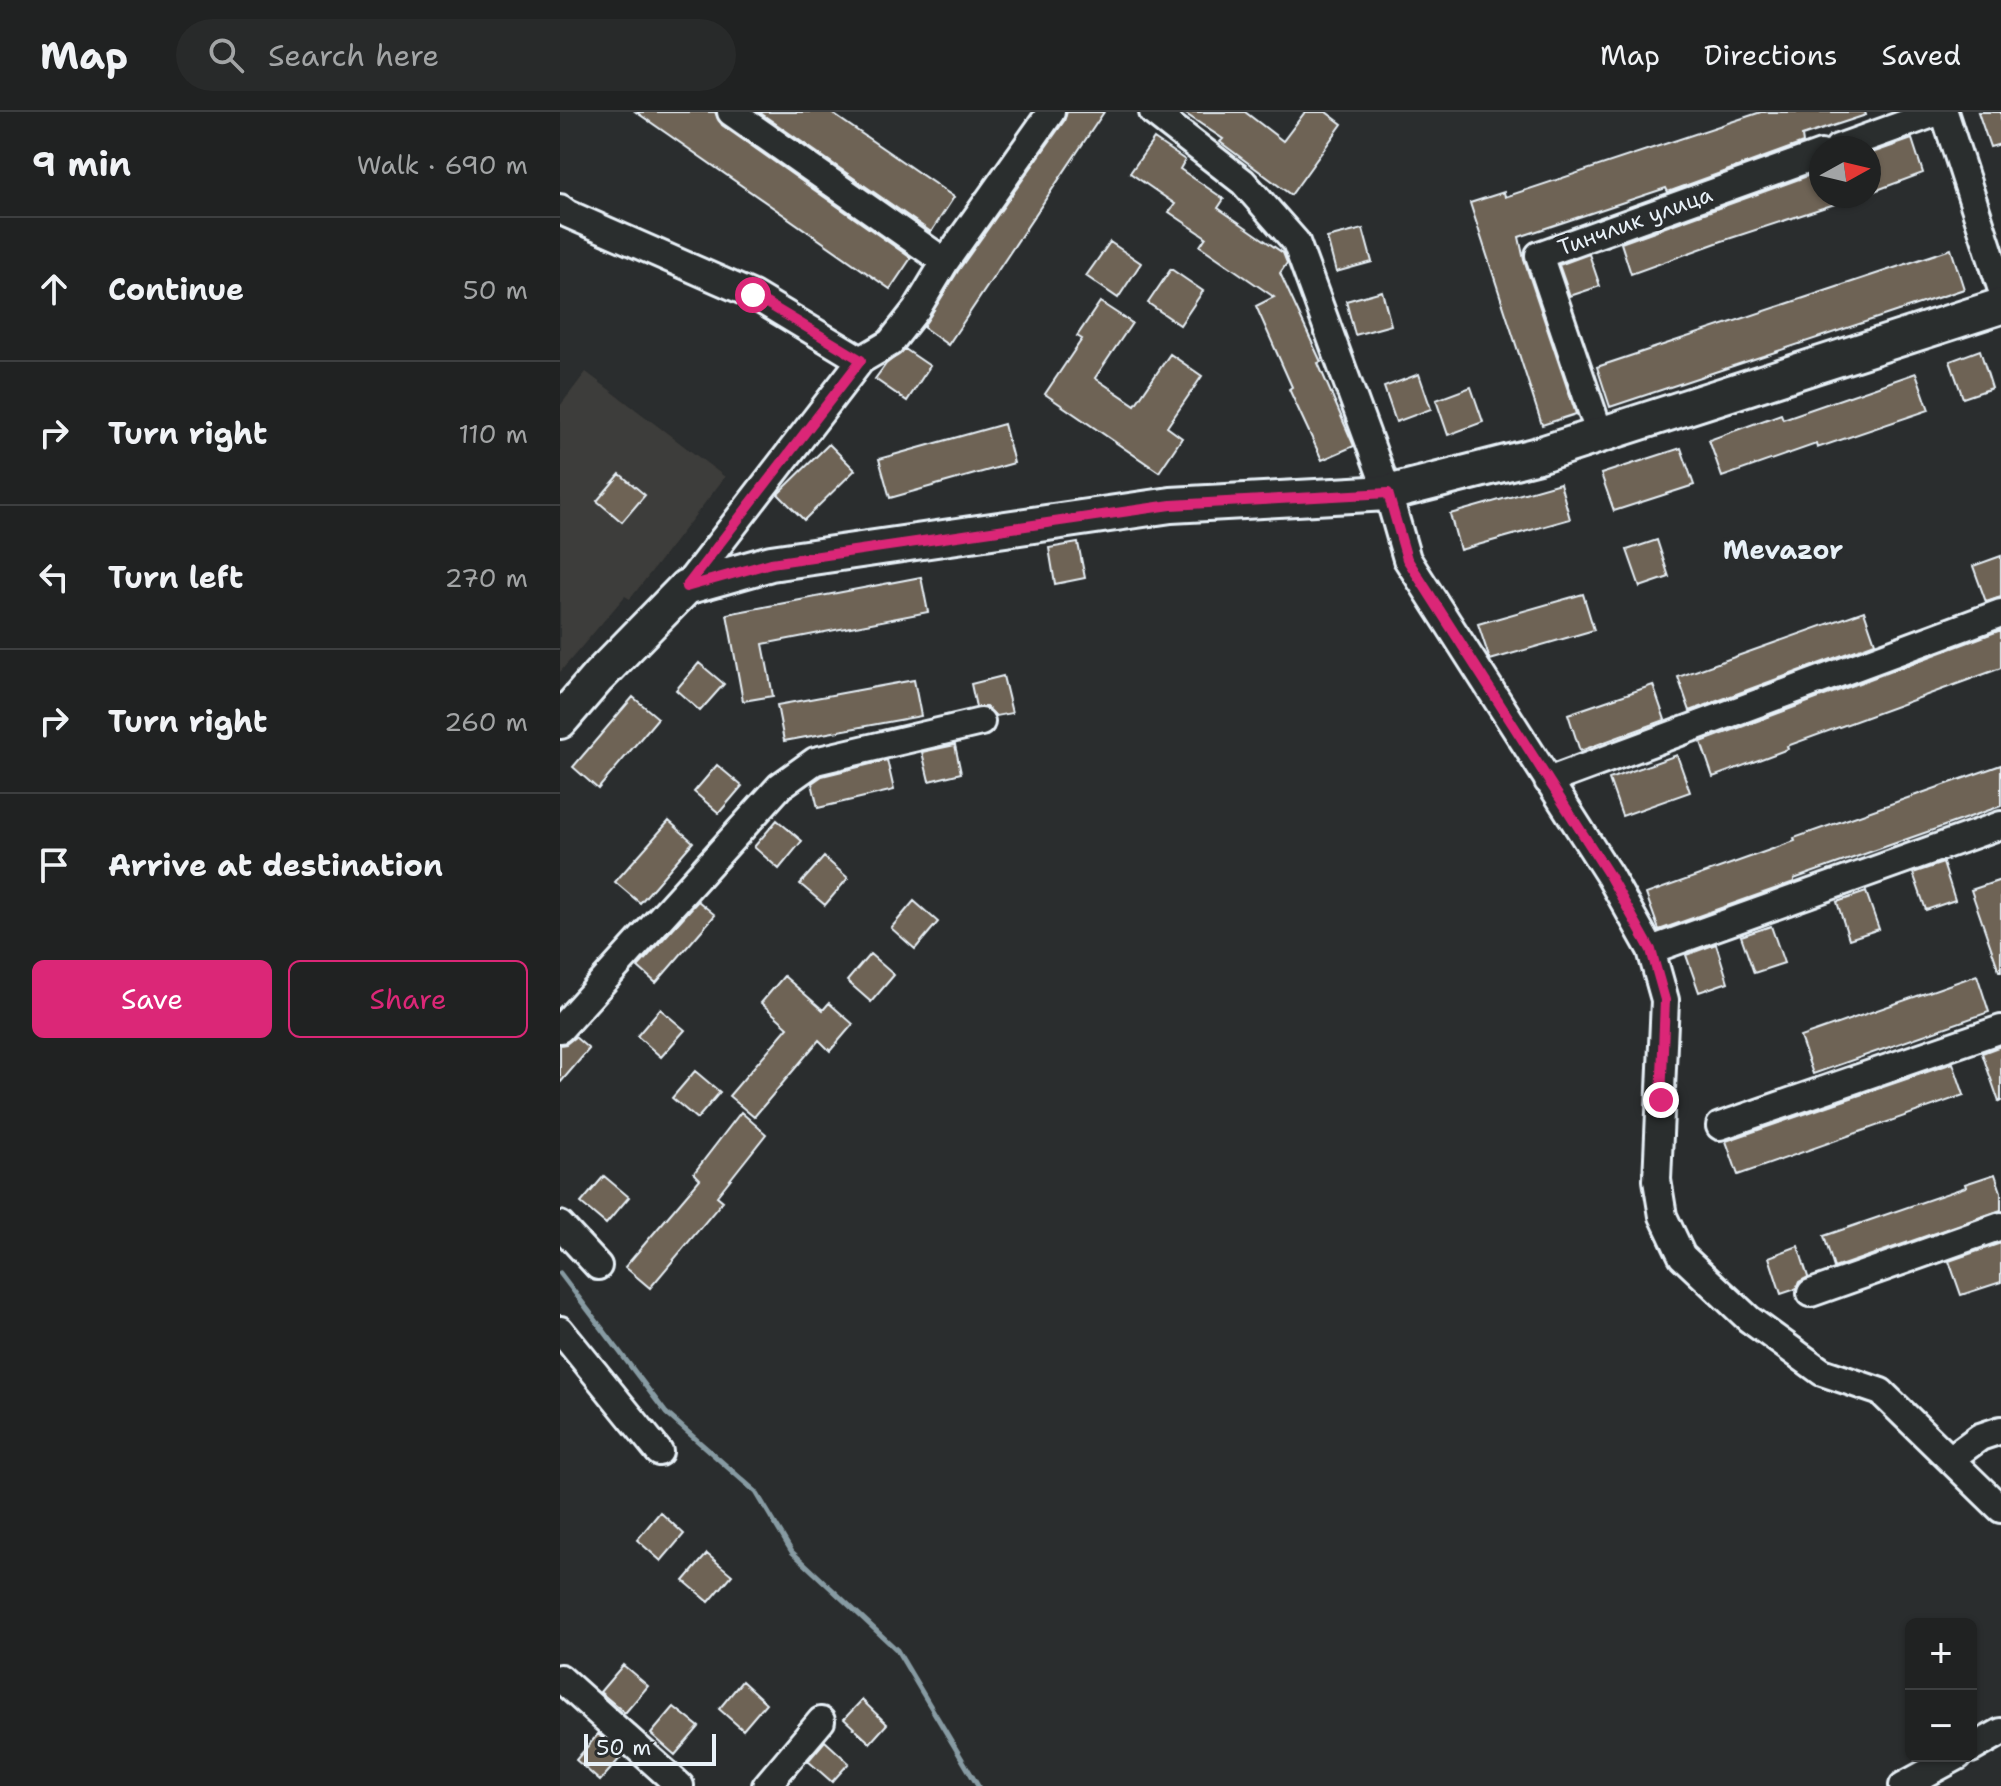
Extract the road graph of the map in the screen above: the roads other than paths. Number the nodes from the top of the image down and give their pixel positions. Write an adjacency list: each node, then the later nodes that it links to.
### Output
1 (731, 112): 8 (street)
2 (1051, 112): 8 (street)
3 (1153, 112): 13 (street)
4 (1941, 112): 5 (street); 9 (street)
5 (1872, 136)
6 (1809, 158): 12 (street, Тинчлик улица)
7 (560, 208): 11 (street)
8 (945, 262): 11 (street)
9 (2001, 287)
10 (2001, 306): 12 (main road)
11 (861, 360): 14 (street)
12 (1600, 435): 13 (main road)
13 (1388, 493): 14 (main road); 18 (street)
14 (686, 587): 16 (main road)
15 (2001, 613): 18 (street)
16 (560, 721)
17 (981, 722): 21 (street)
18 (1548, 781): 20 (street)
19 (2001, 825): 20 (street)
20 (1651, 950): 31 (street)
21 (560, 1029)
22 (2001, 1029): 23 (street)
23 (1720, 1126)
24 (560, 1225): 26 (street)
25 (2001, 1226): 27 (street)
26 (598, 1266)
27 (1811, 1293)
28 (560, 1330): 30 (street)
29 (2001, 1430): 31 (street)
30 (659, 1452)
31 (1950, 1459): 32 (street)
32 (2001, 1509)
33 (560, 1678): 38 (street)
34 (821, 1721): 39 (street)
35 (2001, 1732): 36 (street)
36 (1977, 1746)
37 (1947, 1762): 40 (street)
38 (680, 1786)
39 (766, 1786)
40 (1903, 1786)

